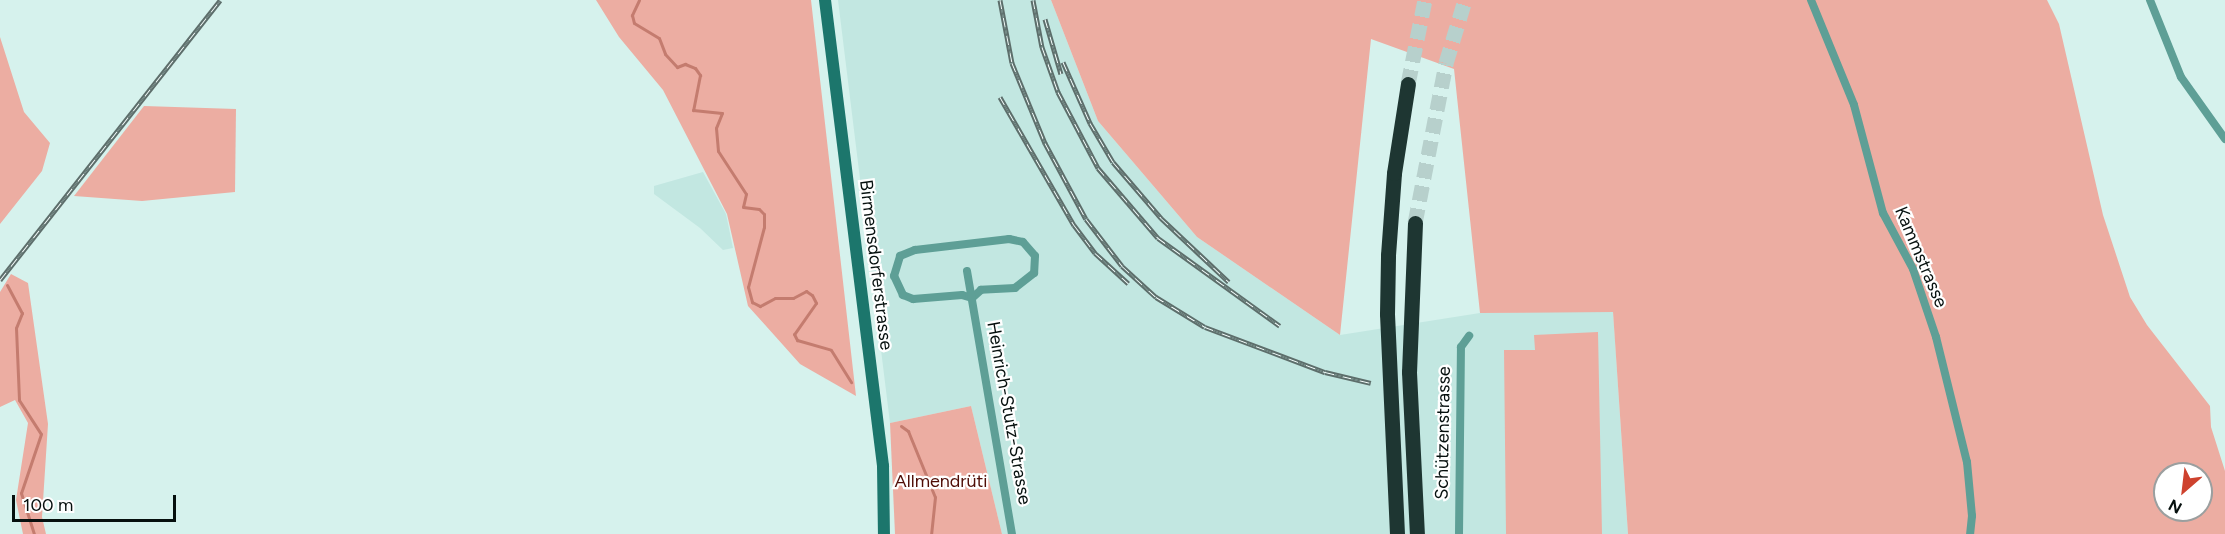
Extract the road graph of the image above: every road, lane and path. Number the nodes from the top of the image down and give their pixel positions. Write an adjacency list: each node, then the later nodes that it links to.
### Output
1 (825, 0): 10 (main road, Birmensdorferstrasse)
2 (1811, 0): 15 (street, Kammstrasse)
3 (2150, 0): 5 (street)
4 (1408, 84): 12 (highway)
5 (2225, 139)
6 (1415, 223): 13 (highway)
7 (967, 271): 8 (street, Heinrich-Stutz-Strasse)
8 (972, 298): 8 (street); 11 (street, Heinrich-Stutz-Strasse)
9 (1469, 336): 14 (street, Schützenstrasse)
10 (884, 534)
11 (1012, 534)
12 (1397, 534)
13 (1417, 534)
14 (1459, 534)
15 (1970, 534)

